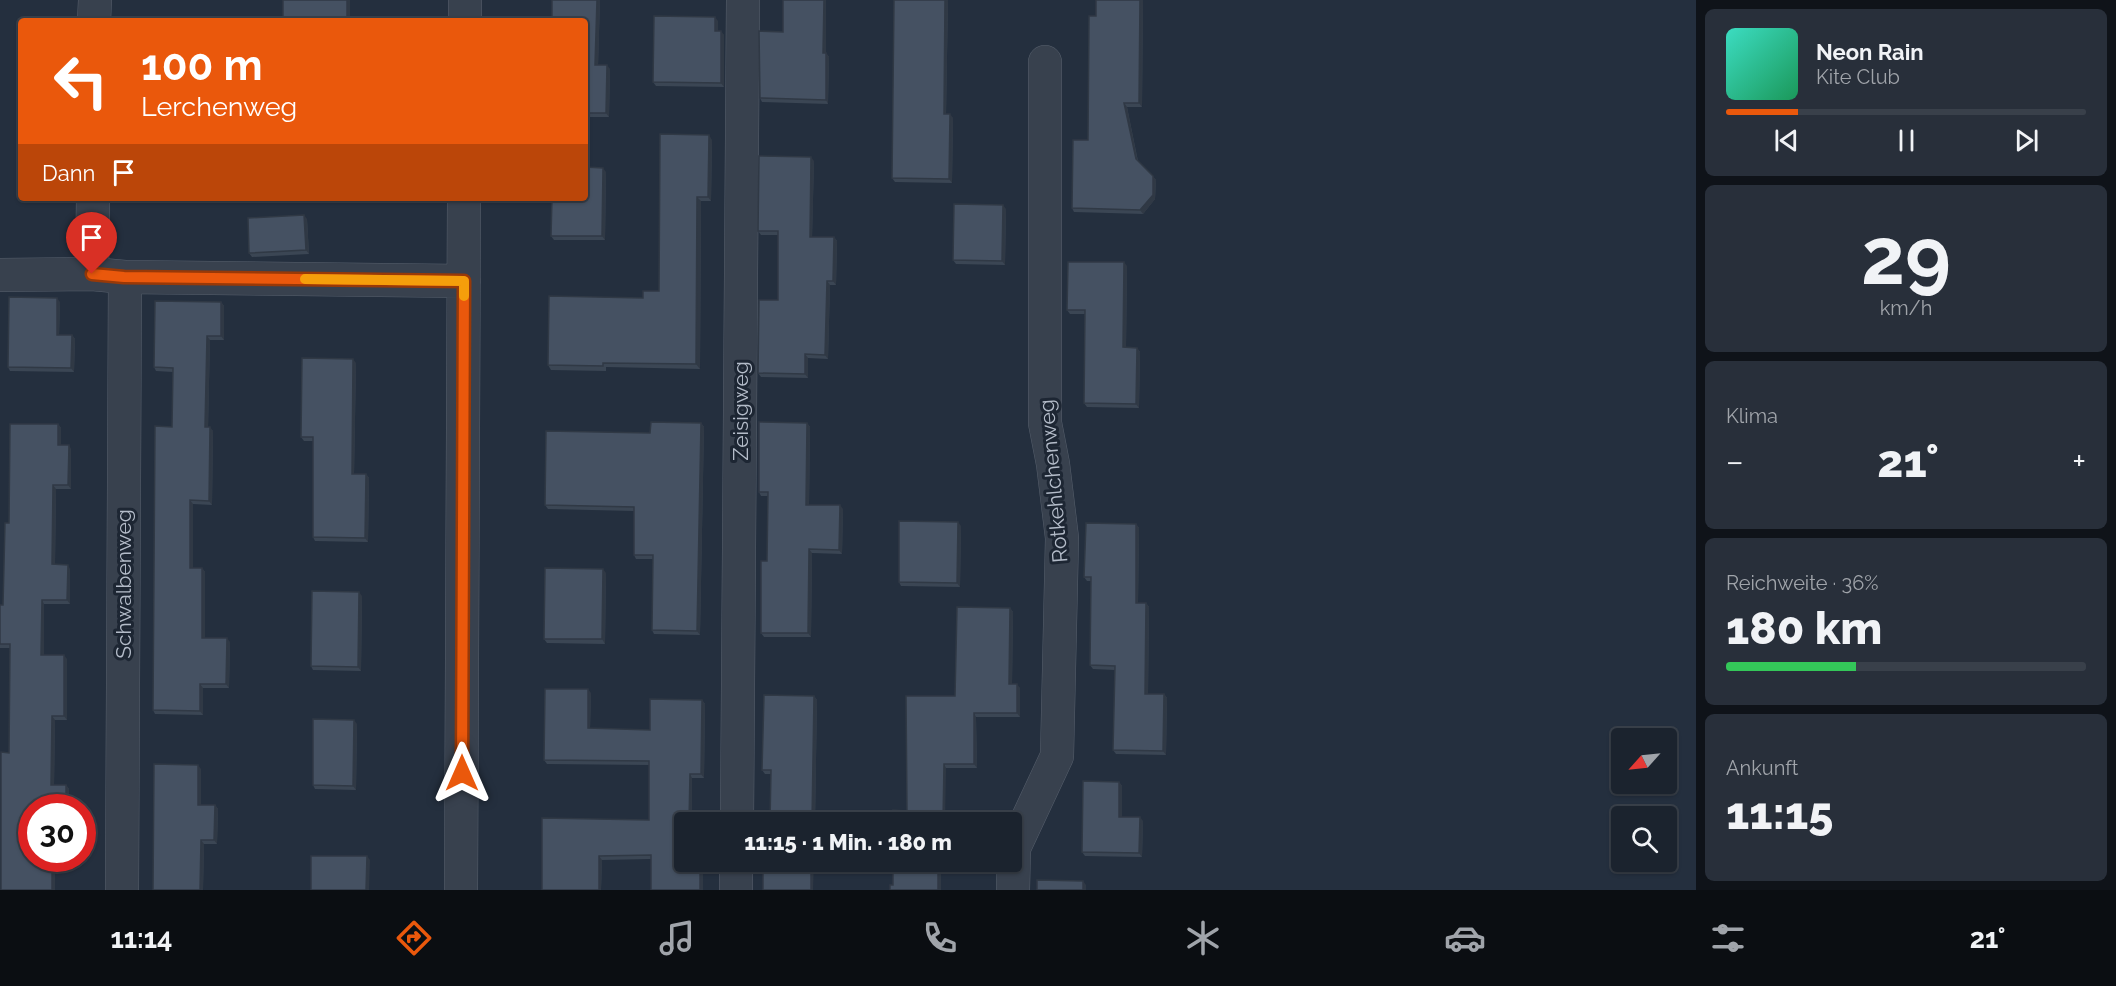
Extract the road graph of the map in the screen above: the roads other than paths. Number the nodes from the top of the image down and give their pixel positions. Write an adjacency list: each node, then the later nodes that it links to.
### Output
1 (95, 0): 4 (street)
2 (465, 0): 5 (street)
3 (743, 0): 13 (street, Zeisigweg)
4 (94, 18)
5 (465, 18)
6 (1046, 63): 18 (street, Rotkehlchenweg)
7 (93, 201): 9 (street)
8 (464, 201): 12 (street)
9 (92, 274): 10 (street); 11 (street)
10 (0, 275)
11 (124, 277): 12 (street); 15 (street, Schwalbenweg)
12 (464, 281): 16 (street)
13 (737, 812)
14 (736, 872): 17 (street)
15 (122, 890)
16 (461, 890)
17 (736, 890)
18 (1013, 890)

